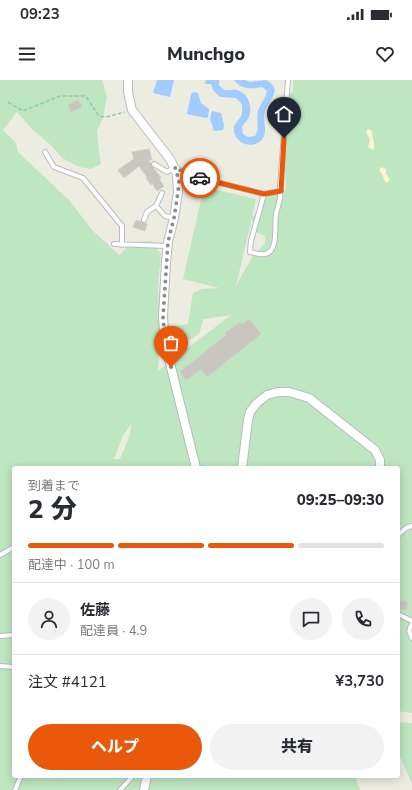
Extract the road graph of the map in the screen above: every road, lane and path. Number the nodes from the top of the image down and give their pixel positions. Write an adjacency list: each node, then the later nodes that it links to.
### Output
1 (128, 80): 4 (street)
2 (288, 80): 8 (lane)
3 (8, 102): 4 (path)
4 (132, 110): 7 (street)
5 (45, 152): 15 (lane)
6 (154, 164): 7 (lane)
7 (175, 167): 10 (lane); 12 (street)
8 (281, 191): 10 (lane); 10 (lane)
9 (162, 193): 11 (lane)
10 (264, 194)
11 (156, 206): 12 (lane); 13 (lane)
12 (174, 218): 16 (street)
13 (144, 220)
14 (114, 244): 15 (lane)
15 (122, 245): 16 (lane)
16 (168, 246): 17 (street)
17 (196, 466)
18 (242, 466): 19 (street)
19 (380, 466)
20 (412, 526): 21 (lane)
21 (400, 533)
22 (12, 548): 23 (lane)
23 (0, 554)
24 (400, 615): 25 (lane)
25 (412, 621)
26 (412, 624): 29 (lane)
27 (12, 635): 28 (lane)
28 (0, 636)
29 (412, 638)
30 (0, 666): 31 (lane)
31 (12, 667)
32 (20, 778): 36 (lane)
33 (131, 778): 35 (lane)
34 (147, 778): 39 (street)
35 (128, 782): 37 (lane); 38 (lane)
36 (15, 790)
37 (120, 790)
38 (128, 790)
39 (144, 790)

